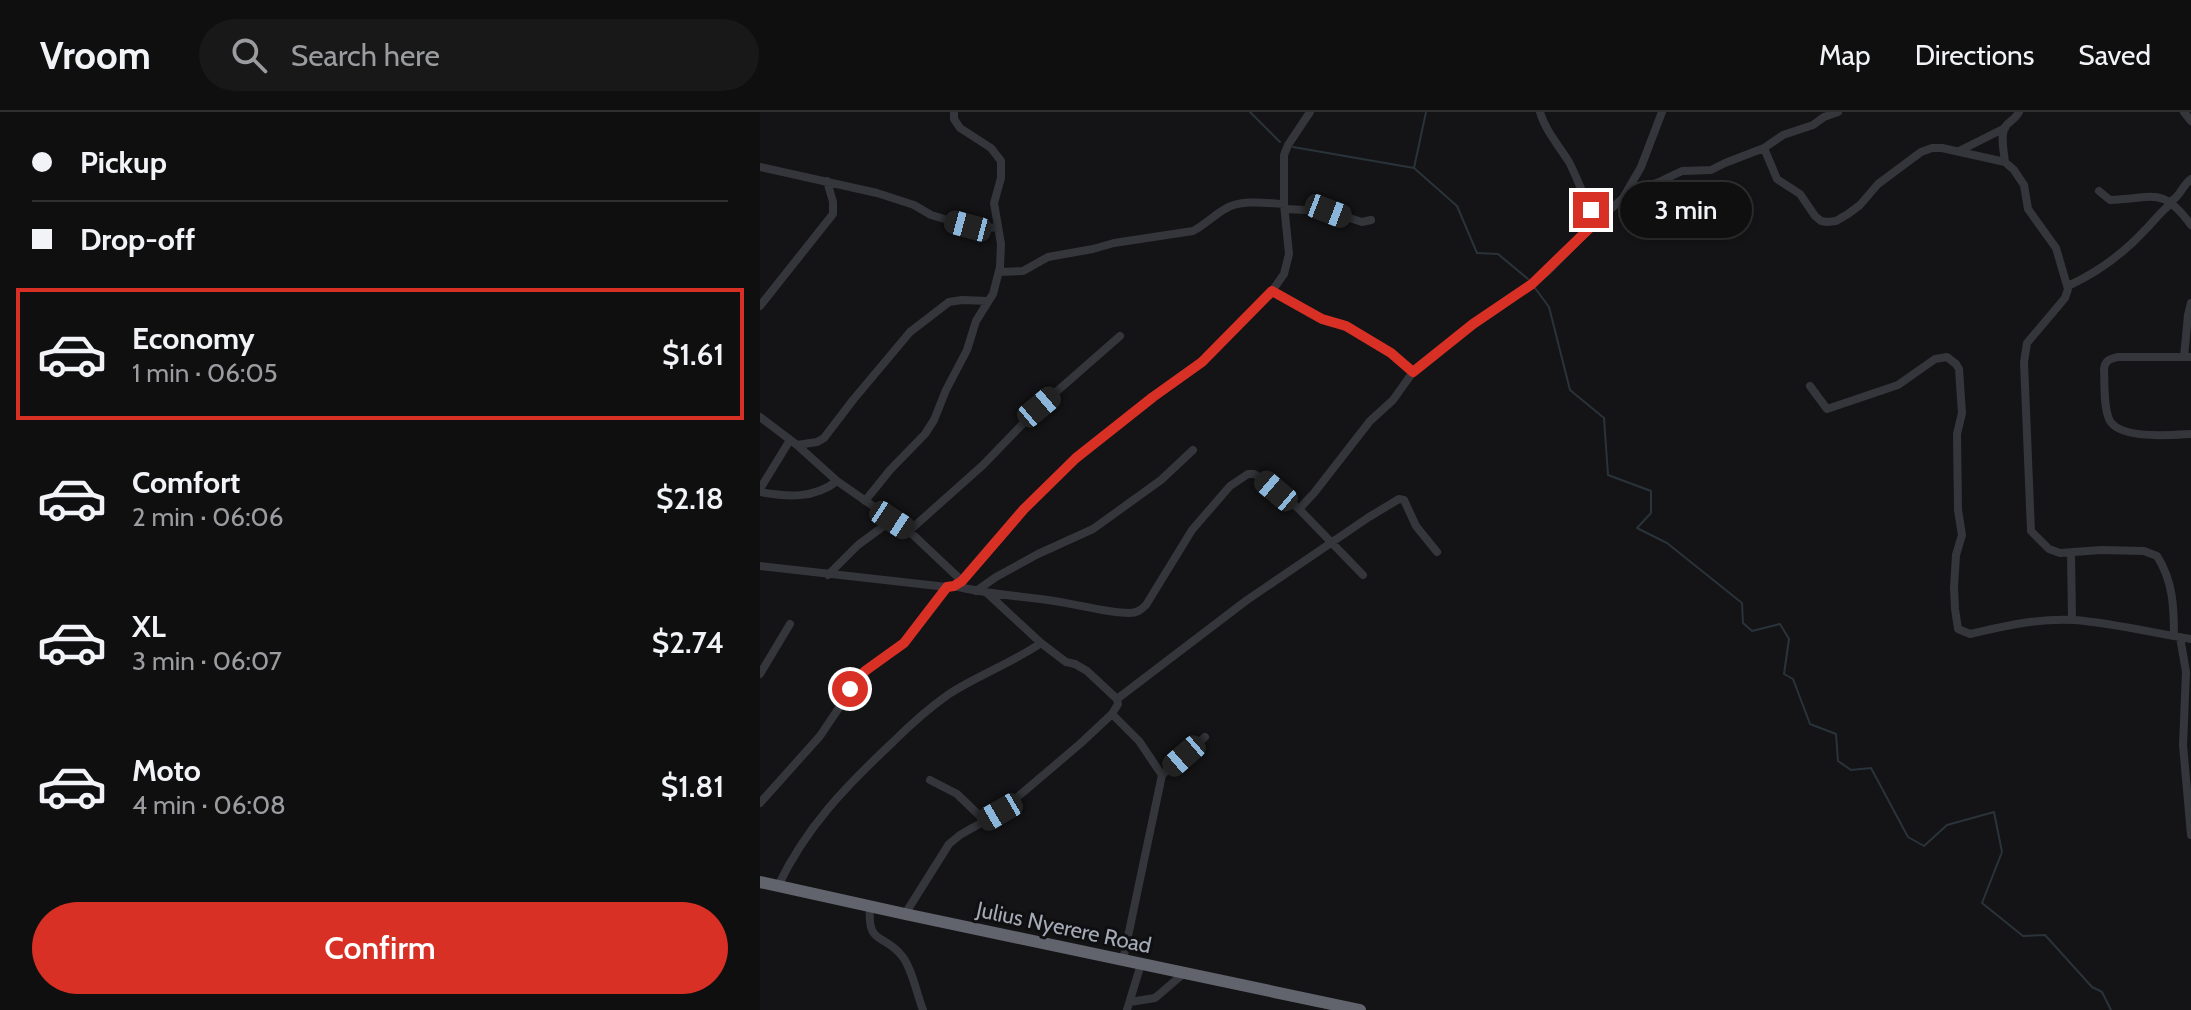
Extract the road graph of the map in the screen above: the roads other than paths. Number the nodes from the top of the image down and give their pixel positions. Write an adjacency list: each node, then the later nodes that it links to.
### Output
1 (954, 112): 23 (street)
2 (1310, 112): 19 (street)
3 (1540, 112): 21 (street)
4 (1662, 112): 17 (street)
5 (1838, 112): 10 (street)
6 (2019, 112): 9 (street)
7 (2184, 112): 8 (street)
8 (2191, 121)
9 (2005, 128): 11 (street); 12 (street)
10 (1764, 148): 11 (street); 17 (street)
11 (1958, 152): 12 (street)
12 (2005, 162): 25 (street)
13 (760, 167): 15 (street)
14 (2191, 179): 18 (street)
15 (827, 181): 23 (street); 29 (street)
16 (2099, 191): 18 (street)
17 (1622, 199): 21 (street)
18 (2172, 202): 22 (street); 25 (street)
19 (1284, 206): 20 (street); 24 (street); 26 (street)
20 (1371, 220)
21 (1598, 220): 32 (street)
22 (2191, 225)
23 (998, 228): 24 (street)
24 (999, 272): 27 (street)
25 (2068, 286): 46 (street)
26 (1272, 291): 32 (street); 50 (street)
27 (988, 301): 36 (street); 40 (street)
28 (2191, 303): 31 (street)
29 (760, 306)
30 (1120, 336): 43 (street)
31 (2188, 357): 35 (street)
32 (1413, 372): 41 (street)
33 (1810, 386): 53 (street)
34 (760, 417): 36 (street)
35 (2191, 434)
36 (793, 443): 38 (street); 39 (street)
37 (1193, 450): 51 (street)
38 (837, 481): 39 (street); 40 (street)
39 (760, 490)
40 (865, 501): 42 (street)
41 (1299, 509): 44 (street); 52 (street)
42 (892, 520): 43 (street); 48 (street)
43 (909, 531): 50 (street)
44 (1331, 543): 45 (street); 49 (street); 59 (street)
45 (1437, 552)
46 (2071, 553): 53 (street); 55 (street)
47 (760, 566): 48 (street)
48 (828, 575): 50 (street)
49 (1363, 575)
50 (954, 585): 51 (street); 64 (street)
51 (976, 591): 52 (street)
52 (987, 593): 57 (street)
53 (2072, 620): 55 (street)
54 (790, 624): 58 (street)
55 (2177, 637): 56 (street); 66 (street)
56 (2191, 639)
57 (1041, 643): 59 (street); 68 (street)
58 (760, 674)
59 (1117, 699): 60 (street)
60 (1112, 714): 62 (street); 65 (street)
61 (1205, 737): 62 (street)
62 (1162, 775): 71 (street)
63 (930, 780): 65 (street)
64 (760, 803)
65 (985, 821): 70 (street)
66 (2191, 835)
67 (760, 882): 68 (highway, Julius Nyerere Road)
68 (778, 886): 69 (highway, Julius Nyerere Road)
69 (870, 907): 70 (highway, Julius Nyerere Road); 75 (street)
70 (905, 914): 71 (highway, Julius Nyerere Road)
71 (1123, 960): 72 (highway, Julius Nyerere Road)
72 (1141, 964): 73 (highway, Julius Nyerere Road); 74 (street)
73 (1183, 974): 74 (street); 76 (highway, Julius Nyerere Road)
74 (1128, 1006)
75 (923, 1010)
76 (1360, 1010)

